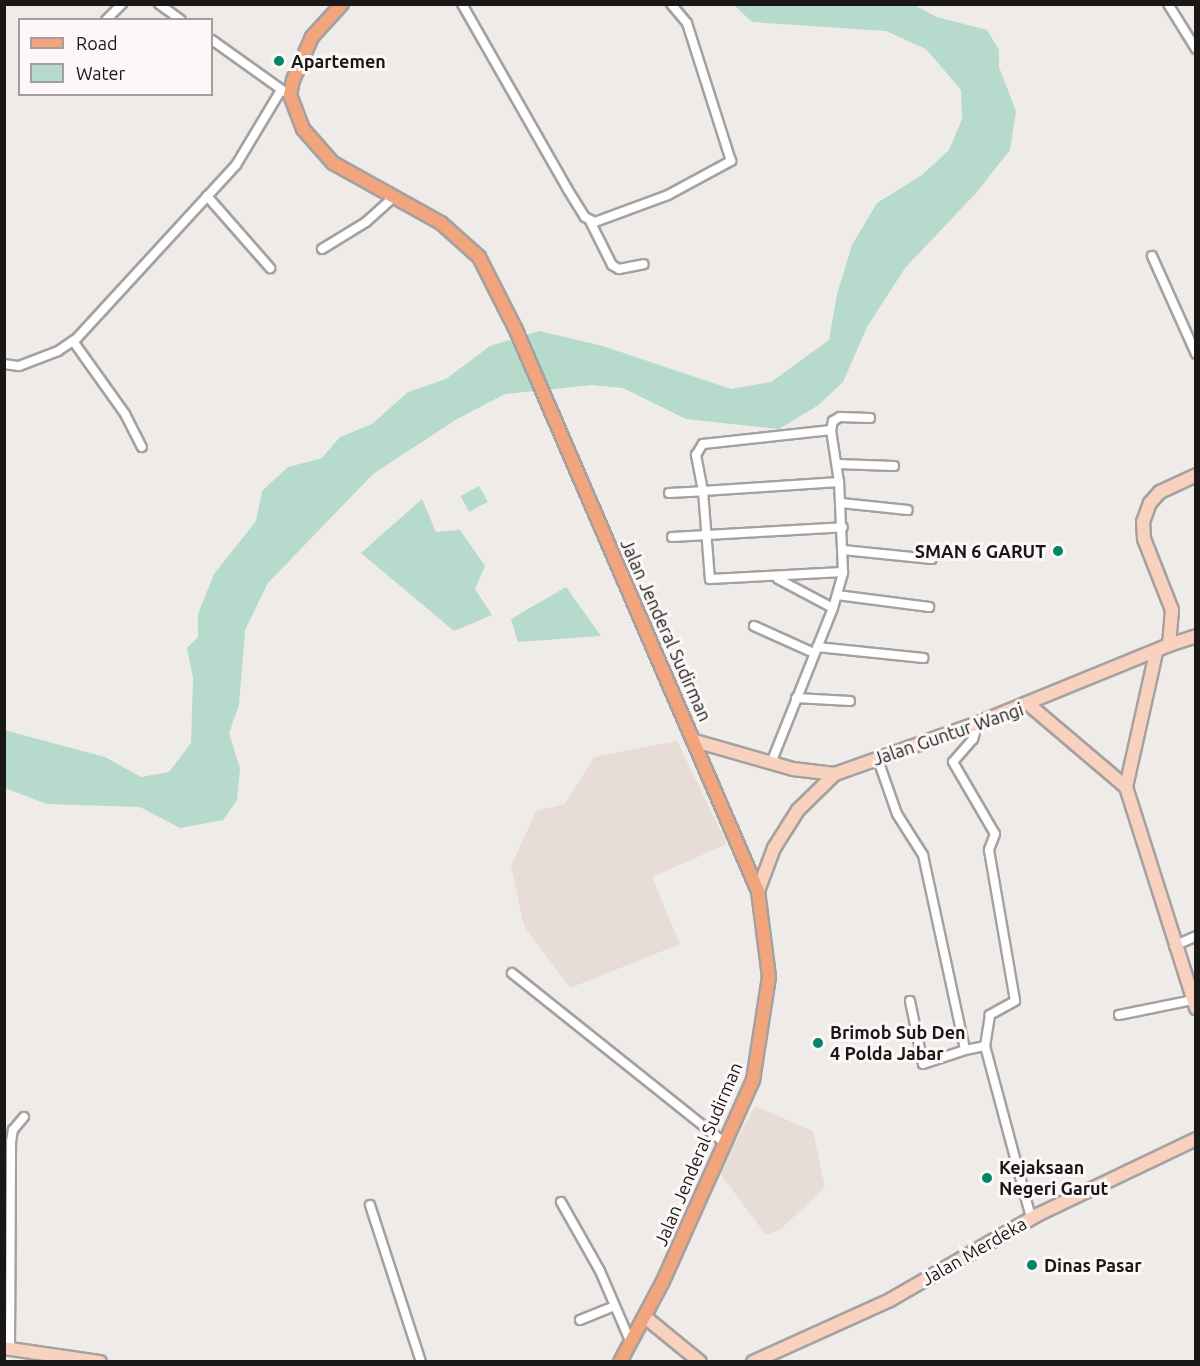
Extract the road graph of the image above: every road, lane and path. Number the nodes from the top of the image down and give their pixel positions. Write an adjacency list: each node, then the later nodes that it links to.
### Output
1 (122, 4): 7 (street)
2 (159, 4): 8 (street)
3 (342, 4): 11 (main road)
4 (462, 4): 14 (street)
5 (671, 4): 14 (street)
6 (1168, 4): 10 (street)
7 (108, 18)
8 (178, 18)
9 (213, 41): 11 (street)
10 (1196, 49)
11 (286, 92): 12 (street); 13 (main road, Jalan Jenderal Sudirman)
12 (207, 196): 18 (street); 19 (street)
13 (393, 198): 15 (street); 53 (main road, Jalan Jenderal Sudirman)
14 (590, 221): 17 (street)
15 (322, 249)
16 (1152, 256): 20 (street)
17 (644, 264)
18 (270, 268)
19 (73, 341): 21 (street); 24 (street)
20 (1196, 354)
21 (4, 364)
22 (870, 418): 23 (street)
23 (831, 430): 25 (street); 29 (street)
24 (142, 447)
25 (837, 464): 26 (street); 28 (street)
26 (894, 466)
27 (1196, 475): 45 (street)
28 (839, 482): 29 (street); 31 (street)
29 (703, 491): 30 (street); 34 (street)
30 (669, 493)
31 (841, 503): 32 (street); 33 (street)
32 (908, 510)
33 (843, 527): 34 (street); 36 (street)
34 (704, 534): 35 (street); 39 (street)
35 (672, 537)
36 (843, 550): 37 (street); 38 (street)
37 (932, 559)
38 (843, 572): 39 (street); 40 (street)
39 (777, 578): 42 (street)
40 (837, 596): 41 (street); 42 (street)
41 (929, 607)
42 (833, 608): 46 (street)
43 (754, 626): 46 (street)
44 (1196, 636): 45 (street)
45 (1169, 645): 47 (street)
46 (815, 650): 48 (street); 49 (street)
47 (1156, 652): 51 (street); 57 (street)
48 (922, 658)
49 (796, 698): 50 (street); 55 (street)
50 (850, 700)
51 (1027, 703): 52 (street, Jalan Guntur Wangi); 57 (street, Jalan Guntur Wangi)
52 (978, 723): 54 (street, Jalan Guntur Wangi); 65 (street)
53 (695, 741): 55 (street); 58 (main road, Jalan Jenderal Sudirman)
54 (877, 758): 56 (street, Jalan Guntur Wangi); 66 (street)
55 (771, 763): 56 (street)
56 (835, 774): 58 (street)
57 (1126, 787): 60 (street)
58 (758, 891): 69 (main road, Jalan Jenderal Sudirman)
59 (1196, 936): 60 (street)
60 (1174, 946): 63 (street)
61 (512, 973): 69 (street)
62 (910, 1001): 66 (street)
63 (1194, 1004): 64 (street)
64 (1119, 1015)
65 (986, 1046): 66 (street); 72 (street)
66 (965, 1050)
67 (24, 1117): 77 (street)
68 (1196, 1139): 72 (street, Jalan Merdeka)
69 (725, 1143): 74 (main road, Jalan Jenderal Sudirman)
70 (561, 1202): 73 (street)
71 (370, 1205): 79 (street)
72 (1030, 1218): 82 (street, Jalan Merdeka)
73 (614, 1306): 75 (street); 76 (street)
74 (645, 1317): 76 (main road, Jalan Jenderal Sudirman); 81 (street)
75 (580, 1320)
76 (631, 1343): 80 (main road, Jalan Jenderal Sudirman)
77 (7, 1348): 78 (street)
78 (100, 1362)
79 (421, 1362)
80 (620, 1362)
81 (700, 1362)
82 (753, 1362)

